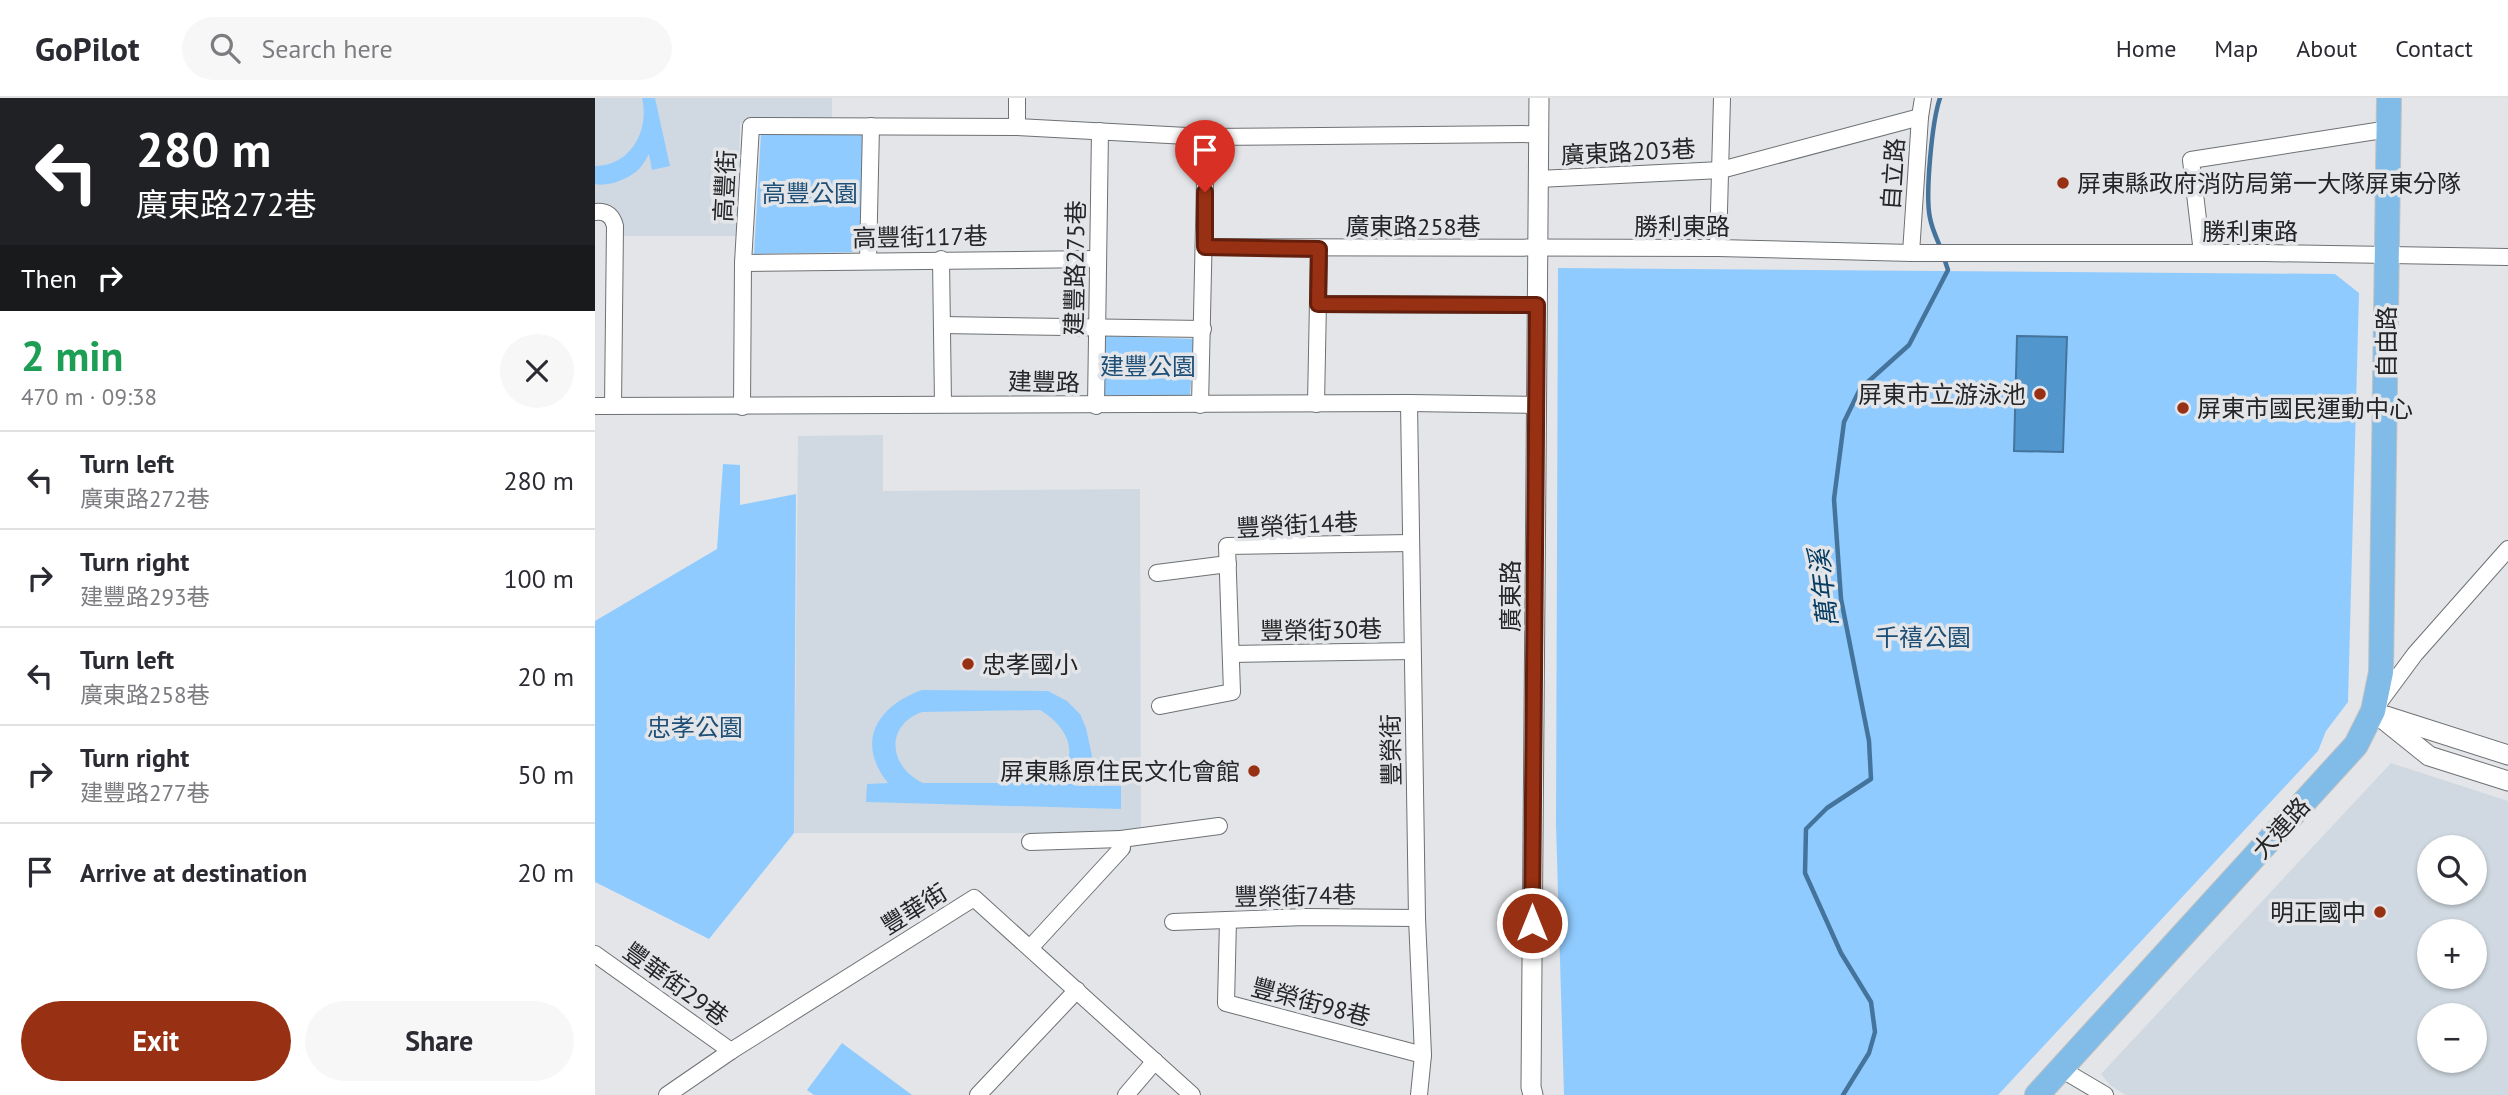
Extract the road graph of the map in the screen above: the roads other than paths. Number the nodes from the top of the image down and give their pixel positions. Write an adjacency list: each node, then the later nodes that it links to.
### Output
1 (1017, 98): 8 (street)
2 (1539, 98): 11 (street, 廣東路)
3 (1722, 98): 13 (street)
4 (1923, 98): 6 (street, 自立路)
5 (2389, 98): 9 (main road, 自由路)
6 (1920, 117): 13 (street, 廣東路203巷); 20 (street, 自立路)
7 (871, 126): 8 (street, 高豐街); 26 (street); 27 (street, 高豐街)
8 (1017, 127): 10 (street, 高豐街)
9 (2389, 129): 21 (street); 22 (main road, 自由路)
10 (1100, 131): 12 (street, 高豐街); 24 (street, 建豐路275巷)
11 (1538, 134): 12 (street, 高豐街); 14 (street, 廣東路)
12 (1206, 137): 16 (street)
13 (1721, 170): 14 (street, 廣東路203巷); 17 (street)
14 (1538, 179): 19 (street, 廣東路)
15 (595, 212): 39 (street)
16 (1205, 247): 18 (street, 廣東路258巷); 32 (street)
17 (1719, 248): 19 (street, 勝利東路); 20 (street, 勝利東路)
18 (1319, 249): 19 (street, 廣東路258巷); 28 (street)
19 (1537, 249): 29 (street, 廣東路)
20 (1911, 253): 21 (street, 勝利東路)
21 (2202, 253): 22 (street, 勝利東路)
22 (2387, 254): 23 (street, 勝利東路); 49 (main road, 自由路)
23 (2508, 257)
24 (1098, 258): 25 (street, 高豐街117巷); 31 (street, 建豐路275巷)
25 (941, 259): 26 (street, 高豐街117巷); 30 (street)
26 (868, 261): 27 (street, 高豐街117巷)
27 (743, 263): 41 (street, 高豐街)
28 (1318, 304): 29 (street); 35 (street)
29 (1537, 305): 37 (street, 廣東路)
30 (942, 325): 31 (street); 34 (street)
31 (1097, 327): 32 (street); 40 (street, 建豐路275巷)
32 (1203, 329): 36 (street)
33 (1409, 403): 35 (street, 建豐路); 37 (street, 建豐路); 42 (street, 豐榮街)
34 (943, 404): 40 (street, 建豐路); 41 (street, 建豐路)
35 (1316, 404): 36 (street, 建豐路)
36 (1200, 405): 40 (street, 建豐路)
37 (1535, 405): 70 (street, 廣東路)
38 (595, 406): 39 (street, 建豐路)
39 (613, 406): 41 (street, 建豐路)
40 (1096, 406)
41 (742, 407)
42 (1411, 543): 44 (street, 豐榮街14巷); 46 (street, 豐榮街)
43 (2508, 549): 49 (street, 大連路)
44 (1228, 564): 45 (street, 豐榮街14巷); 47 (street)
45 (1157, 573)
46 (1412, 650): 47 (street, 豐榮街30巷); 55 (street, 豐榮街)
47 (1231, 654): 48 (street)
48 (1160, 706)
49 (2373, 711): 50 (street); 51 (street); 64 (main road, 大連路)
50 (2508, 755)
51 (2508, 781)
52 (1219, 826): 53 (street)
53 (1121, 839): 54 (street); 58 (street)
54 (1030, 842)
55 (1417, 918): 56 (street, 豐榮街74巷); 62 (street, 豐榮街)
56 (1228, 920): 57 (street, 豐榮街74巷); 62 (street, 豐榮街98巷)
57 (1173, 922)
58 (1030, 948): 60 (street, 豐華街); 61 (street, 豐華街)
59 (595, 954): 61 (street, 豐華街29巷)
60 (1077, 990): 63 (street, 豐華街); 66 (street)
61 (731, 1051): 65 (street, 豐華街)
62 (1423, 1055): 69 (street, 豐榮街)
63 (1155, 1061): 67 (street); 68 (street, 豐華街)
64 (2061, 1069): 71 (main road, 大連路); 72 (street)
65 (667, 1095)
66 (978, 1095)
67 (1126, 1095)
68 (1192, 1095)
69 (1419, 1095)
70 (1533, 1095)
71 (2037, 1095)
72 (2105, 1095)

